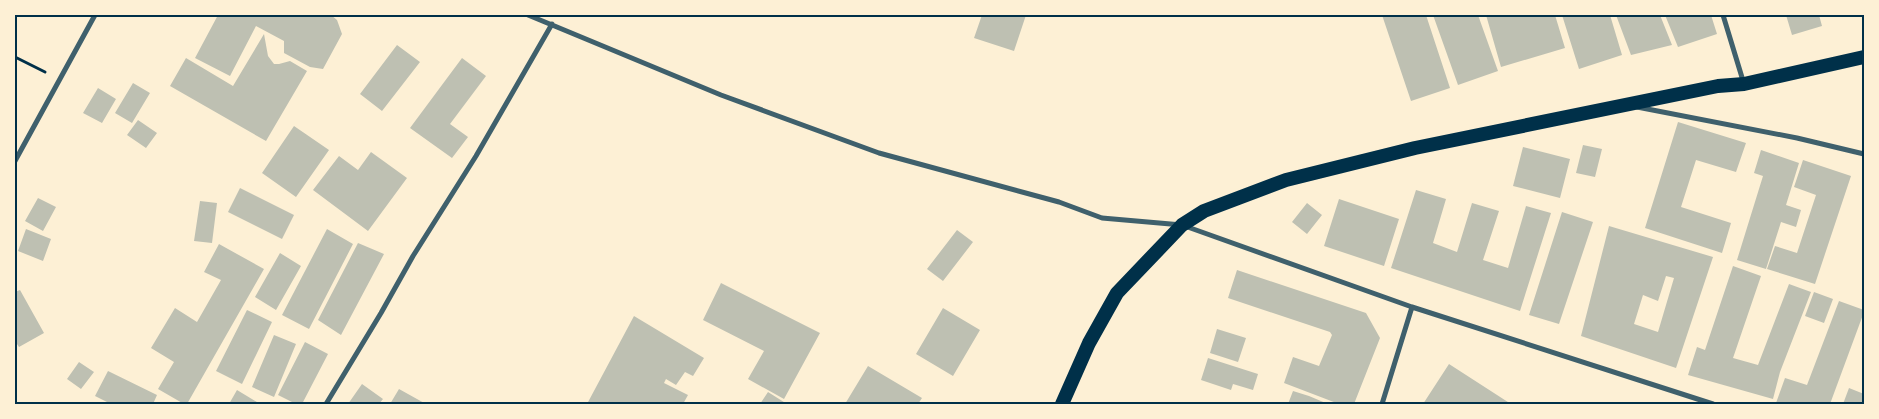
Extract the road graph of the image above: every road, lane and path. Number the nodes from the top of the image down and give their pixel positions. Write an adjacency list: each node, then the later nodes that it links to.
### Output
1 (95, 15): 7 (street)
2 (528, 15): 4 (street)
3 (1723, 15): 8 (street)
4 (552, 24): 12 (street); 14 (street)
5 (15, 57): 7 (path)
6 (1864, 58): 8 (highway)
7 (58, 79): 11 (street)
8 (1744, 84): 9 (highway)
9 (1626, 105): 10 (street); 12 (highway)
10 (1864, 154)
11 (15, 161)
12 (1182, 224): 13 (street); 15 (highway)
13 (1412, 307): 16 (street); 17 (street)
14 (326, 404)
15 (1062, 404)
16 (1382, 404)
17 (1713, 404)

